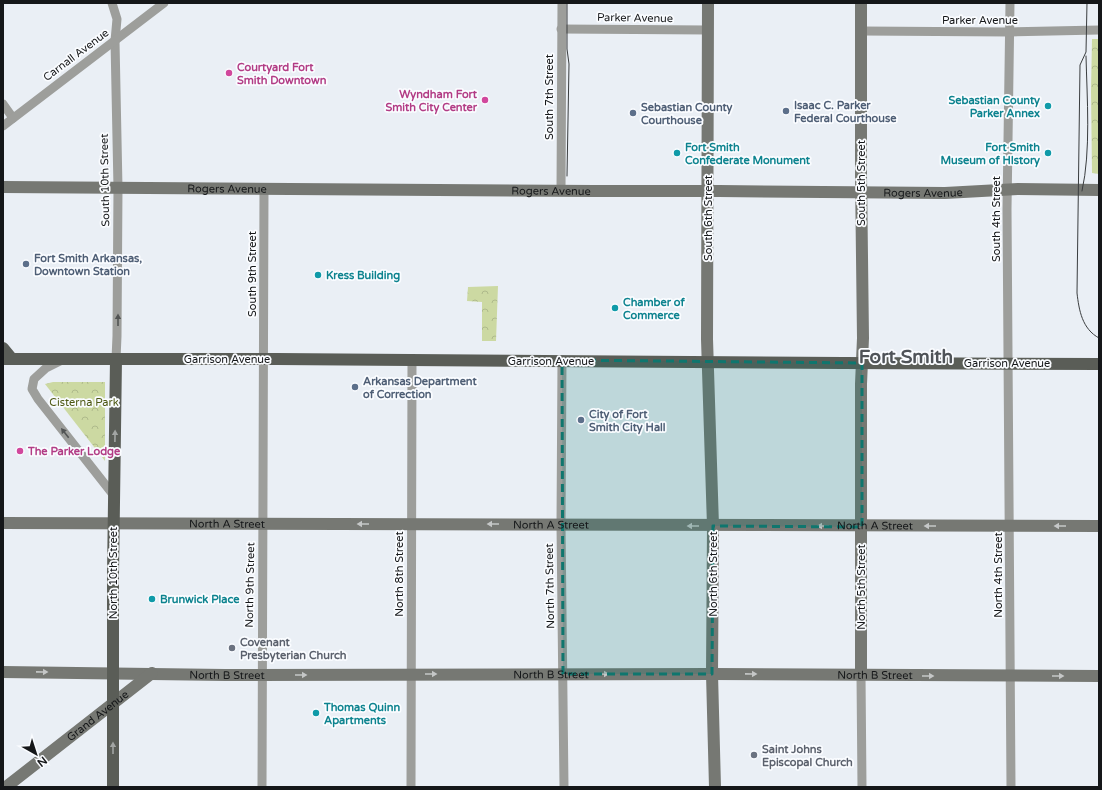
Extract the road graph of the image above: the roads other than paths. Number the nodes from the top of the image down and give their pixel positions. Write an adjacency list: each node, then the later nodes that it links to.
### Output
1 (112, 3): 12 (street, South 10th Street)
2 (164, 3): 12 (street, Carnall Avenue)
3 (562, 3): 7 (street, South 7th Street)
4 (708, 3): 8 (street, South 6th Street)
5 (861, 3): 10 (street, South 5th Street)
6 (1010, 3): 11 (street, South 4th Street)
7 (561, 29): 8 (street, Parker Avenue); 19 (street, South 7th Street)
8 (708, 30): 22 (street, South 6th Street)
9 (1099, 30): 11 (street, Parker Avenue)
10 (862, 31): 11 (street, Parker Avenue); 23 (street, South 5th Street)
11 (1010, 32): 20 (street, South 4th Street)
12 (115, 40): 14 (street, Carnall Avenue); 17 (street, South 10th Street)
13 (3, 104): 14 (street)
14 (13, 118): 15 (street, Carnall Avenue)
15 (3, 126)
16 (3, 188): 17 (street, Rogers Avenue)
17 (118, 188): 18 (street, Rogers Avenue); 26 (street, South 10th Street, one-way to 17)
18 (264, 189): 19 (street, Rogers Avenue); 27 (street, South 9th Street)
19 (561, 190): 22 (street, Rogers Avenue)
20 (1008, 190): 21 (street, Rogers Avenue); 23 (street, Rogers Avenue); 33 (street, South 4th Street)
21 (1099, 190)
22 (707, 191): 23 (street, Rogers Avenue); 31 (street, South 6th Street)
23 (861, 193): 32 (street, South 5th Street)
24 (3, 348): 25 (main road)
25 (8, 359): 28 (main road, Garrison Avenue)
26 (116, 359): 27 (main road, Garrison Avenue); 28 (main road, Garrison Avenue); 35 (main road, North 10th Street, one-way to 26)
27 (265, 359): 29 (main road, Garrison Avenue); 38 (street, North 9th Street)
28 (62, 360): 35 (street, one-way to 28)
29 (412, 360): 30 (main road, Garrison Avenue); 39 (street, North 8th Street)
30 (562, 360): 31 (main road, Garrison Avenue); 40 (street, North 7th Street)
31 (708, 362): 32 (main road, Garrison Avenue); 41 (street, North 6th Street)
32 (862, 363): 33 (main road, Garrison Avenue); 44 (street, North 5th Street)
33 (1009, 363): 34 (main road, Garrison Avenue); 42 (street, North 4th Street)
34 (1099, 364)
35 (115, 497): 37 (main road, North 10th Street)
36 (3, 524): 37 (street, North A Street)
37 (113, 524): 38 (street, North A Street); 46 (main road, North 10th Street)
38 (263, 524): 39 (street, North A Street, one-way to 38); 51 (street, North 9th Street)
39 (411, 524): 40 (street, North A Street, one-way to 39); 48 (street, North 8th Street)
40 (561, 525): 41 (street, North A Street, one-way to 40); 49 (street, North 7th Street)
41 (713, 526): 44 (street, North A Street, one-way to 41); 50 (street, North 6th Street)
42 (1010, 526): 43 (street, North A Street, one-way to 42); 44 (street, North A Street, one-way to 44); 53 (street, North 4th Street)
43 (1099, 526)
44 (862, 527): 52 (street, North 5th Street)
45 (3, 672): 46 (street, North B Street, one-way to 46)
46 (113, 673): 47 (street, North B Street); 55 (main road, North 10th Street)
47 (152, 673): 51 (street, North B Street); 55 (street, Grand Avenue)
48 (410, 674): 49 (street, North B Street, one-way to 49); 51 (street, North B Street, one-way to 48); 59 (street, North 8th Street)
49 (563, 674): 50 (street, North B Street, one-way to 50); 60 (street, North 7th Street)
50 (712, 674): 52 (street, North B Street, one-way to 52); 61 (street, North 6th Street)
51 (262, 675): 58 (street, North 9th Street)
52 (861, 675): 53 (street, North B Street, one-way to 53); 62 (street, North 5th Street)
53 (1010, 676): 54 (street, North B Street, one-way to 54); 63 (street, North 4th Street)
54 (1099, 676)
55 (113, 704): 56 (street, Grand Avenue); 57 (main road, North 10th Street, one-way to 55)
56 (6, 787)
57 (113, 787)
58 (262, 787)
59 (411, 787)
60 (564, 787)
61 (715, 787)
62 (862, 787)
63 (1011, 787)

